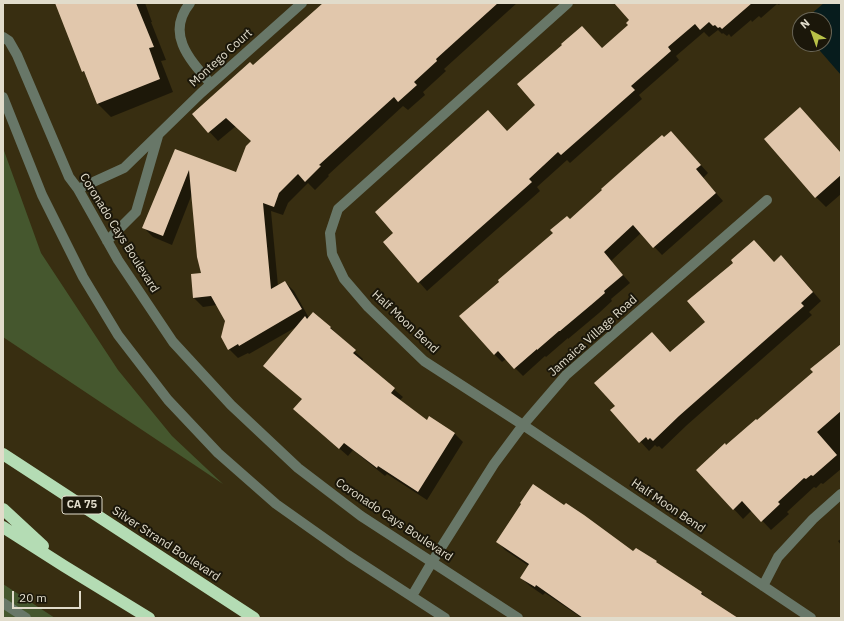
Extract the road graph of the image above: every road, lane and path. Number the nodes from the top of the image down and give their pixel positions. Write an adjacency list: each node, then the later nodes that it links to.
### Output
1 (190, 3): 5 (street)
2 (302, 3): 5 (street, Montego Court)
3 (568, 3): 11 (street, Half Moon Bend)
4 (3, 37): 8 (street, Coronado Cays Boulevard)
5 (211, 84): 7 (street, Montego Court)
6 (3, 98): 19 (street)
7 (159, 134): 8 (street, Montego Court); 10 (street, Montego Court)
8 (78, 189): 10 (street, Coronado Cays Boulevard)
9 (768, 200): 11 (street, Jamaica Village Road)
10 (107, 241): 16 (street, Coronado Cays Boulevard)
11 (523, 424): 16 (street, Jamaica Village Road); 18 (street, Half Moon Bend)
12 (3, 454): 23 (highway, Silver Strand Boulevard / CA 75)
13 (841, 494): 18 (street)
14 (3, 509): 17 (highway)
15 (3, 527): 17 (highway)
16 (432, 562): 19 (street, Jamaica Village Road); 25 (street, Coronado Cays Boulevard)
17 (64, 566): 22 (highway)
18 (763, 586): 26 (street, Half Moon Bend)
19 (412, 596): 24 (street)
20 (3, 603): 21 (street)
21 (26, 618)
22 (149, 618)
23 (254, 618)
24 (445, 618)
25 (518, 618)
26 (811, 618)

